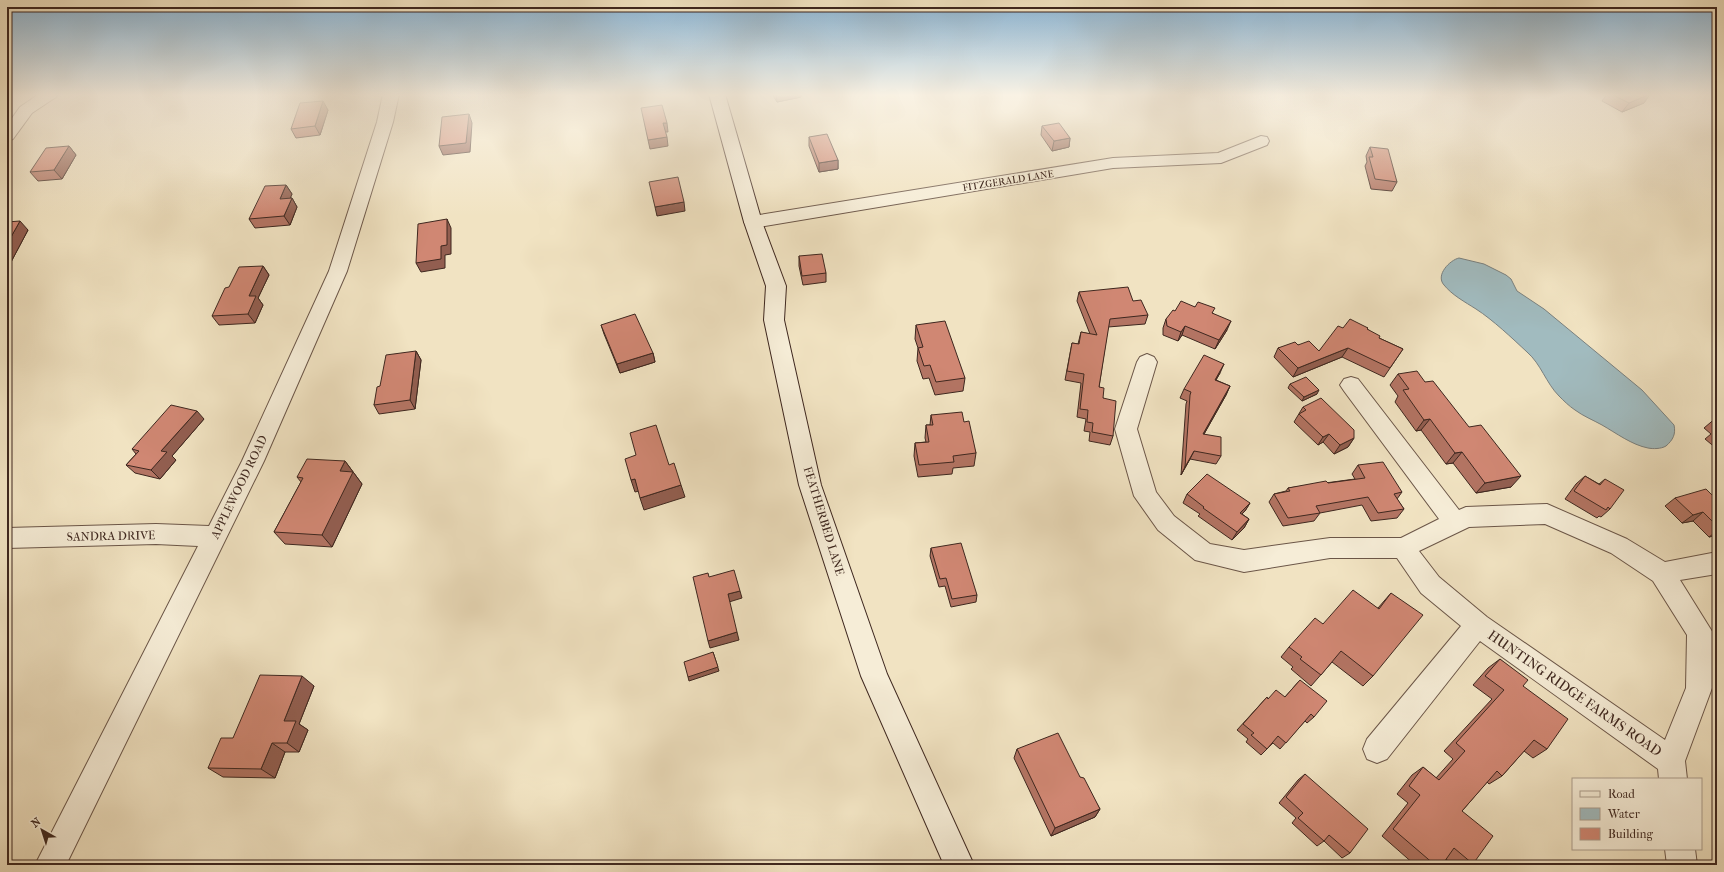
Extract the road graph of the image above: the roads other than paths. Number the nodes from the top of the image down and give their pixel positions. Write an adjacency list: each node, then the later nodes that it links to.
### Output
1 (381, 135): 8 (street, APPLEWOOD ROAD)
2 (728, 135): 4 (street, FEATHERBED LANE)
3 (1261, 141): 4 (street, FITZGERALD LANE)
4 (753, 222): 18 (street, FEATHERBED LANE)
5 (1147, 362): 10 (street, HUNTING RIDGE FARMS ROAD)
6 (1351, 384): 7 (street)
7 (1456, 522): 10 (street, HUNTING RIDGE FARMS ROAD); 12 (street, HUNTING RIDGE FARMS ROAD)
8 (216, 536): 9 (street, SANDRA DRIVE); 17 (street, APPLEWOOD ROAD)
9 (7, 538)
10 (1403, 548): 13 (street, HUNTING RIDGE FARMS ROAD)
11 (1717, 563): 12 (street)
12 (1662, 573): 15 (street, HUNTING RIDGE FARMS ROAD)
13 (1478, 625): 14 (street, HUNTING RIDGE FARMS ROAD); 15 (street, HUNTING RIDGE FARMS ROAD)
14 (1377, 749)
15 (1672, 770)
16 (1680, 850): 19 (street)
17 (50, 865)
18 (959, 865)
19 (1682, 865)

